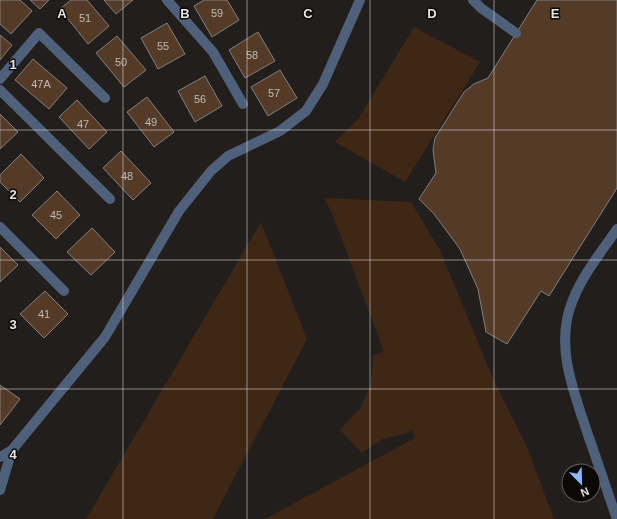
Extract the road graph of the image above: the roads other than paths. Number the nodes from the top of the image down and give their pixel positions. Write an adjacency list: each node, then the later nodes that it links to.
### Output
1 (168, 0): 8 (street)
2 (360, 0): 13 (street)
3 (473, 0): 4 (street)
4 (516, 33)
5 (0, 79): 7 (street)
6 (0, 90): 9 (street)
7 (105, 98)
8 (243, 104)
9 (110, 199)
10 (0, 227): 12 (street)
11 (617, 230): 16 (street)
12 (64, 291)
13 (12, 450): 14 (street); 15 (street)
14 (0, 457)
15 (0, 490)
16 (617, 519)

